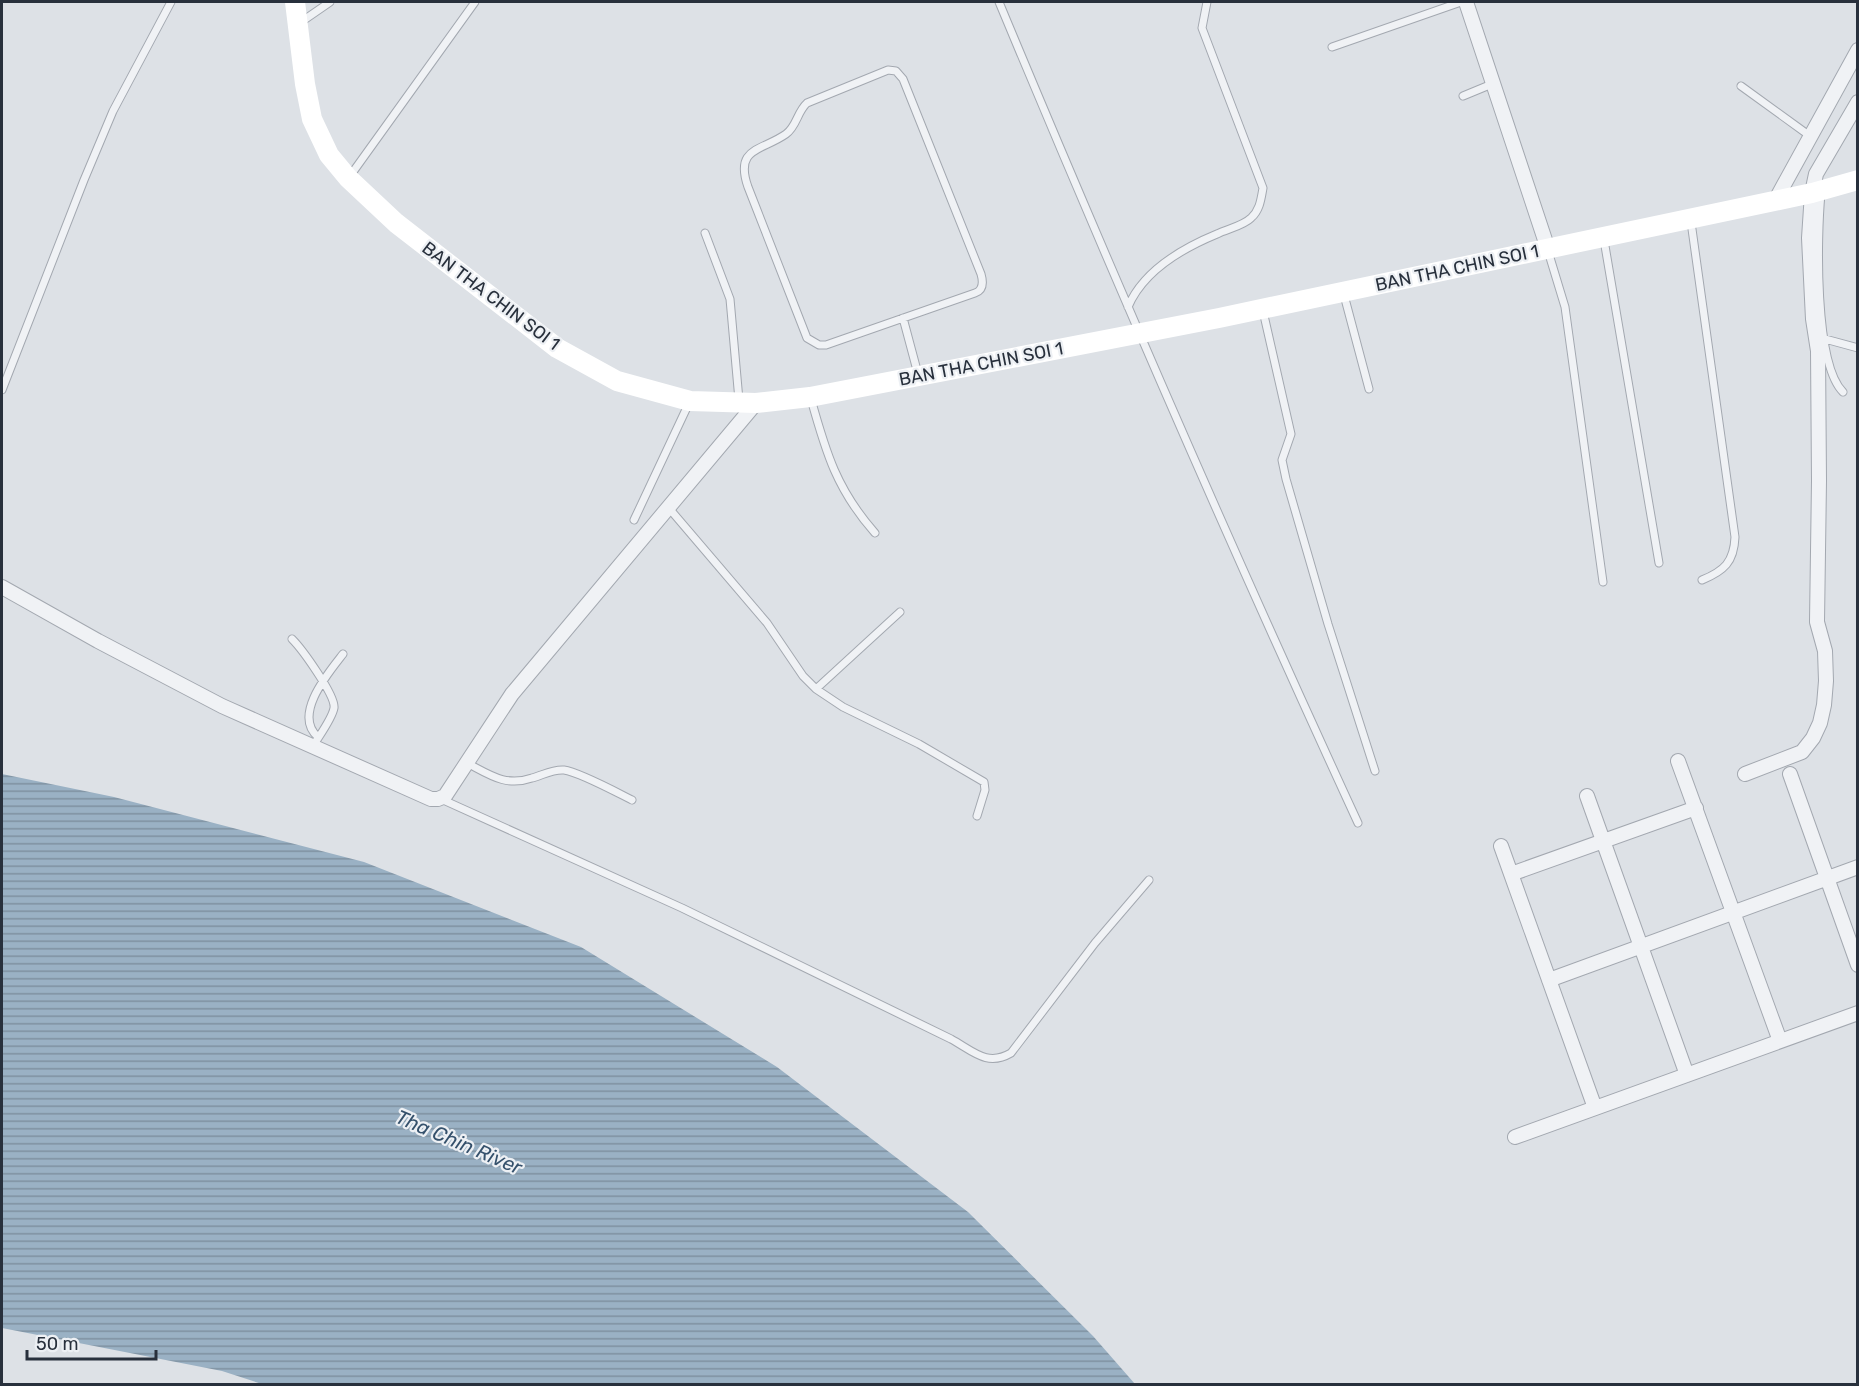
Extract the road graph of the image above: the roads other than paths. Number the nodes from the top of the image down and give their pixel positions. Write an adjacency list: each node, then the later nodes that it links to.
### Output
1 (171, 2): 34 (lane)
2 (295, 2): 9 (street, BAN THA CHIN SOI 1)
3 (330, 2): 9 (lane)
4 (475, 2): 17 (lane)
5 (999, 2): 26 (lane)
6 (1207, 2): 26 (lane)
7 (1461, 2): 10 (lane)
8 (1466, 2): 12 (street)
9 (298, 23): 17 (street, BAN THA CHIN SOI 1)
10 (1332, 47)
11 (1857, 50): 16 (street)
12 (1492, 84): 14 (lane); 24 (street)
13 (1741, 86): 16 (lane)
14 (1463, 96)
15 (1857, 102): 19 (street)
16 (1810, 136): 20 (street)
17 (348, 178): 37 (street, BAN THA CHIN SOI 1)
18 (1857, 180): 19 (street, BAN THA CHIN SOI 1)
19 (1814, 193): 20 (street, BAN THA CHIN SOI 1); 30 (lane); 55 (street)
20 (1778, 200): 21 (street, BAN THA CHIN SOI 1)
21 (1691, 219): 23 (street, BAN THA CHIN SOI 1); 43 (lane)
22 (705, 233): 38 (lane)
23 (1604, 237): 24 (street, BAN THA CHIN SOI 1); 42 (lane)
24 (1548, 249): 25 (street, BAN THA CHIN SOI 1); 44 (lane)
25 (1343, 292): 27 (street, BAN THA CHIN SOI 1); 33 (lane)
26 (1128, 306): 29 (lane)
27 (1263, 308): 29 (street, BAN THA CHIN SOI 1); 54 (lane)
28 (903, 318): 28 (lane); 32 (lane)
29 (1138, 334): 32 (street, BAN THA CHIN SOI 1); 62 (lane)
30 (1825, 339): 31 (lane); 35 (lane)
31 (1857, 348)
32 (919, 376): 36 (street, BAN THA CHIN SOI 1)
33 (1369, 389)
34 (2, 390)
35 (1843, 392)
36 (810, 397): 38 (street, BAN THA CHIN SOI 1); 41 (lane)
37 (690, 401): 38 (street, BAN THA CHIN SOI 1); 40 (lane)
38 (748, 403): 39 (street)
39 (668, 507): 50 (lane); 53 (street)
40 (634, 520)
41 (875, 533)
42 (1659, 563)
43 (1702, 580)
44 (1603, 582)
45 (2, 587): 51 (street)
46 (900, 612): 50 (lane)
47 (292, 639): 49 (lane)
48 (343, 654): 49 (lane)
49 (322, 682): 51 (lane); 51 (lane)
50 (816, 689): 61 (lane)
51 (315, 741): 58 (street)
52 (1678, 761): 60 (street)
53 (467, 763): 58 (street); 59 (lane)
54 (1376, 771)
55 (1745, 774)
56 (1790, 774): 67 (street)
57 (1587, 796): 63 (street)
58 (441, 798): 68 (lane)
59 (632, 800)
60 (1696, 808): 63 (street); 69 (street)
61 (977, 816)
62 (1358, 823)
63 (1603, 842): 66 (street); 70 (street)
64 (1501, 846): 66 (street)
65 (1857, 867): 67 (street)
66 (1511, 874): 72 (street)
67 (1827, 878): 69 (street); 71 (street)
68 (1149, 880)
69 (1733, 912): 70 (street); 74 (street)
70 (1641, 946): 72 (street); 75 (street)
71 (1857, 965)
72 (1549, 980): 76 (street)
73 (1857, 1013): 74 (street)
74 (1780, 1041): 75 (street)
75 (1687, 1075): 76 (street)
76 (1595, 1108): 77 (street)
77 (1515, 1137)

